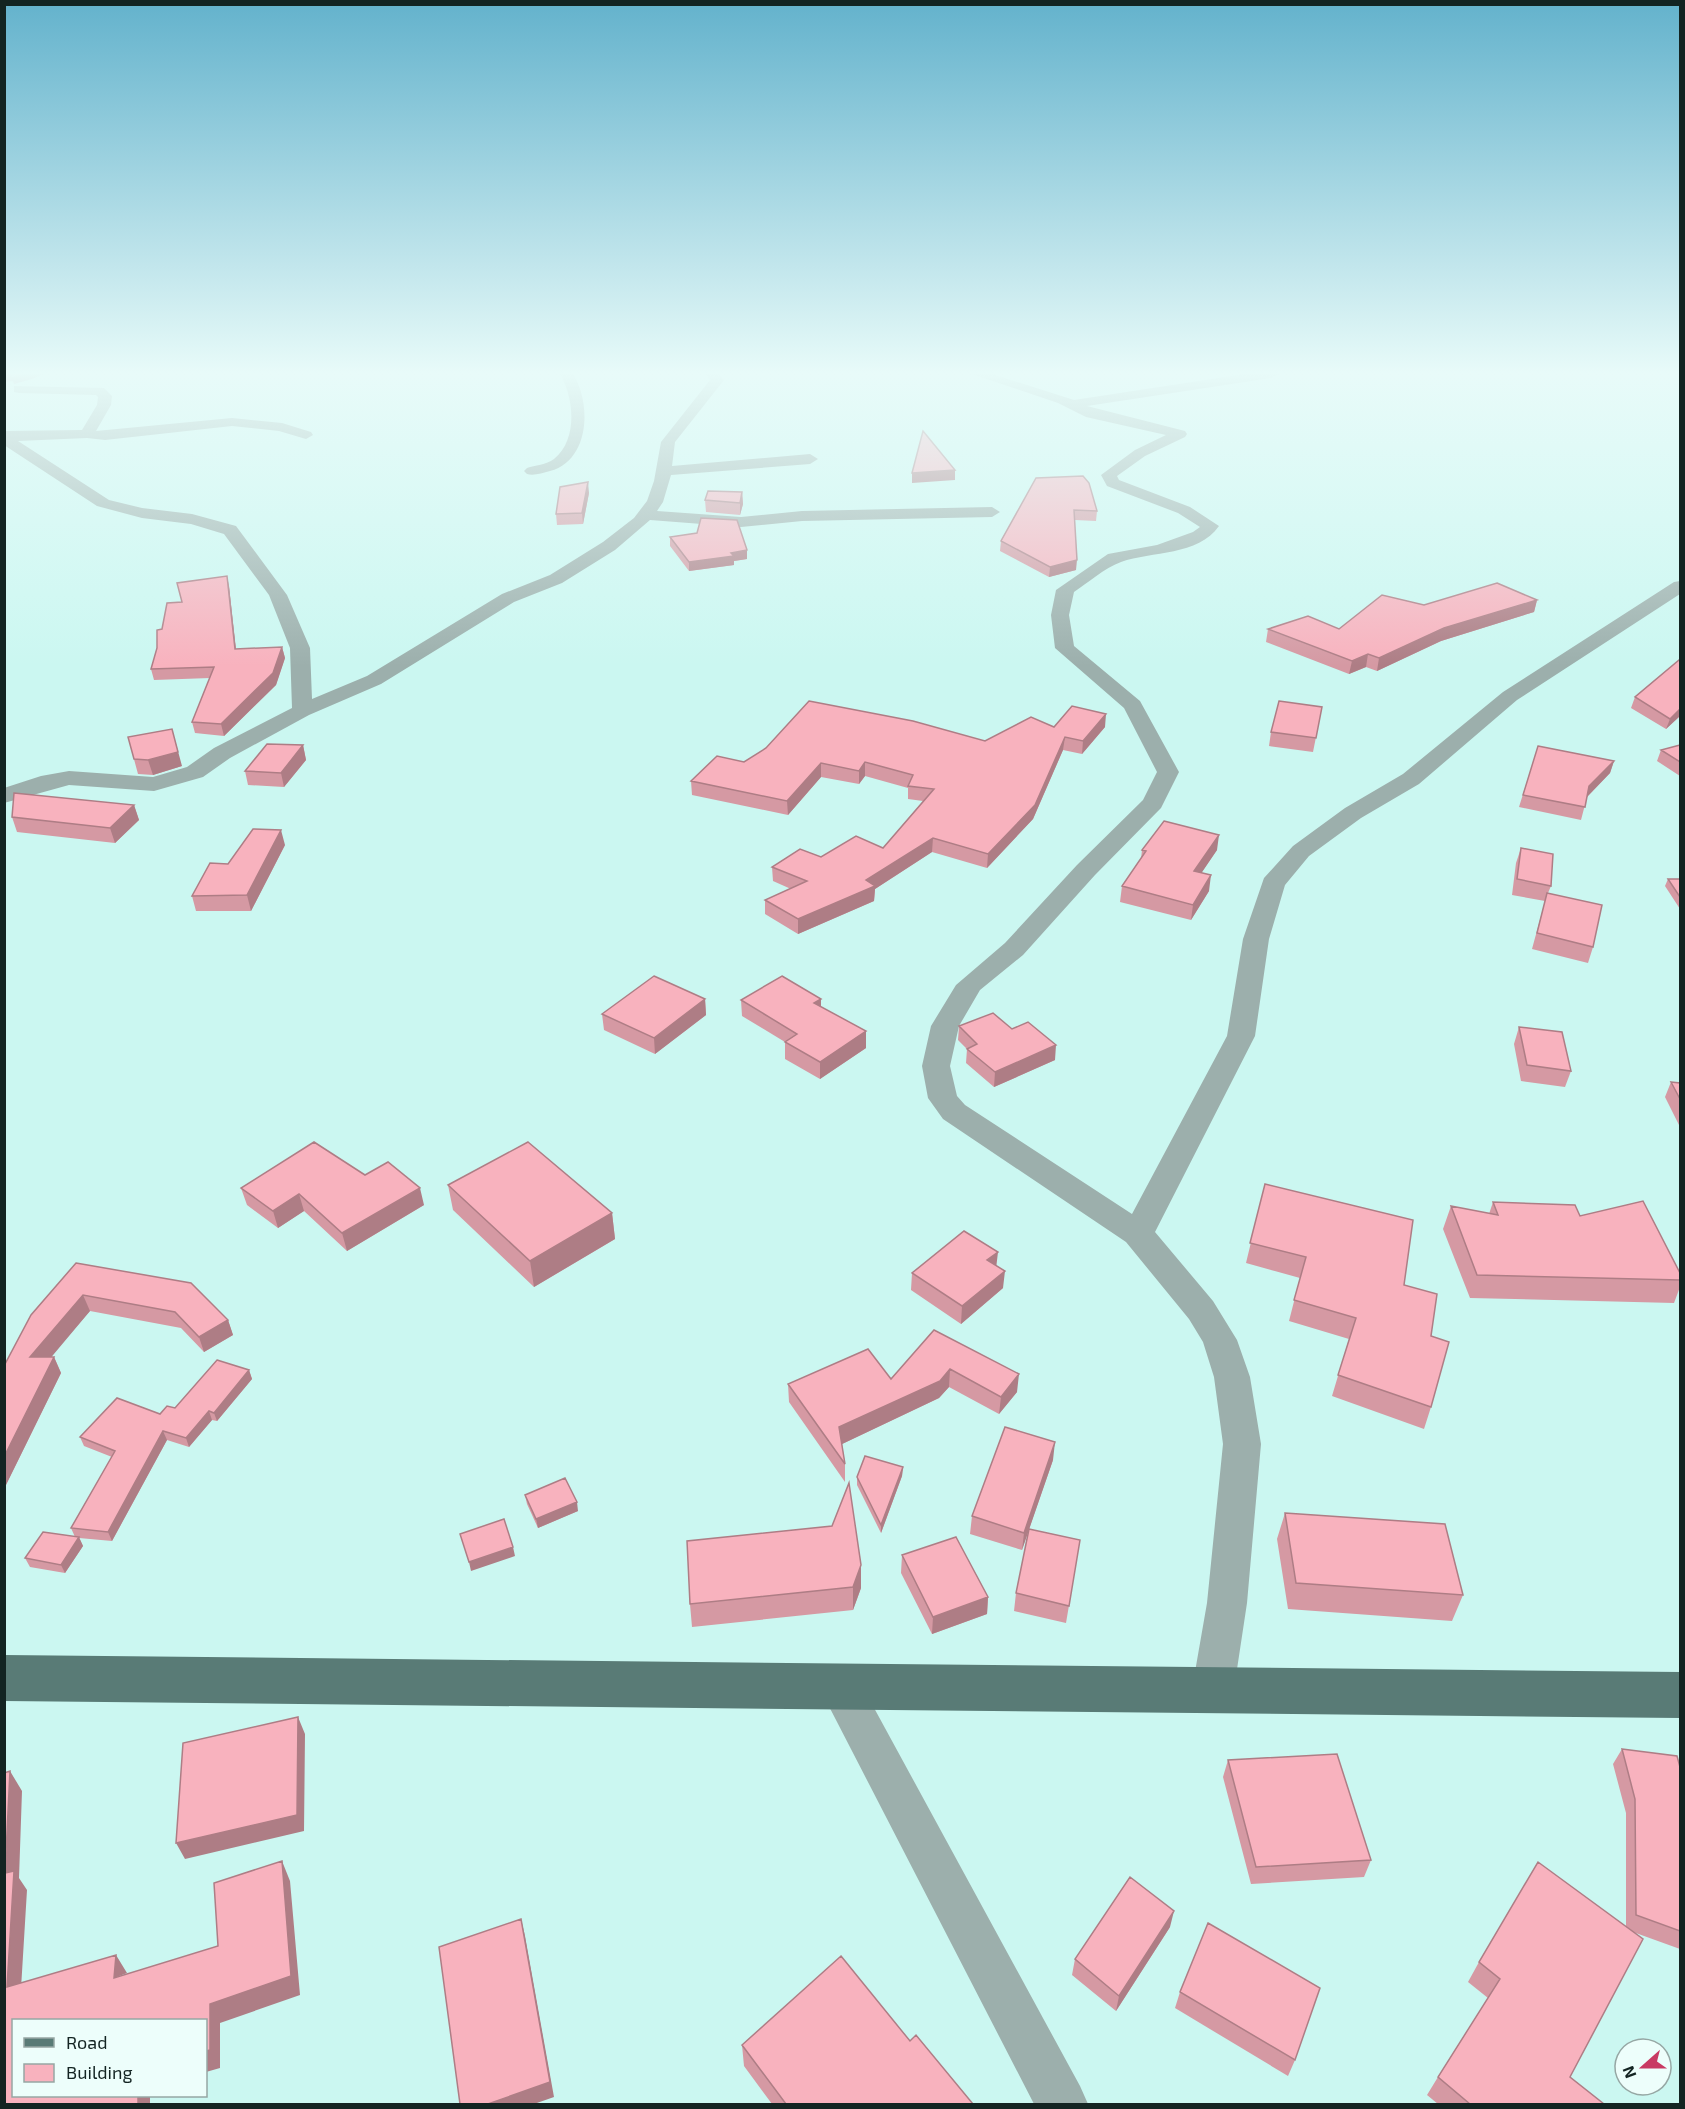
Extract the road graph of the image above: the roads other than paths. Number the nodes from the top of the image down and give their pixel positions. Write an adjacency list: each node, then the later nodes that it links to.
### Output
1 (52, 469): 10 (street)
2 (537, 469): 5 (street)
3 (682, 469): 6 (street)
4 (1117, 469): 12 (street)
5 (532, 471)
6 (663, 471): 8 (street)
7 (992, 512): 8 (street)
8 (645, 515): 10 (street)
9 (1680, 586): 12 (street)
10 (302, 711): 11 (street)
11 (4, 796)
12 (1138, 1234): 15 (street)
13 (4, 1678): 14 (main road)
14 (840, 1687): 15 (main road); 17 (street)
15 (1213, 1689): 16 (main road)
16 (1680, 1695)
17 (1062, 2104)

